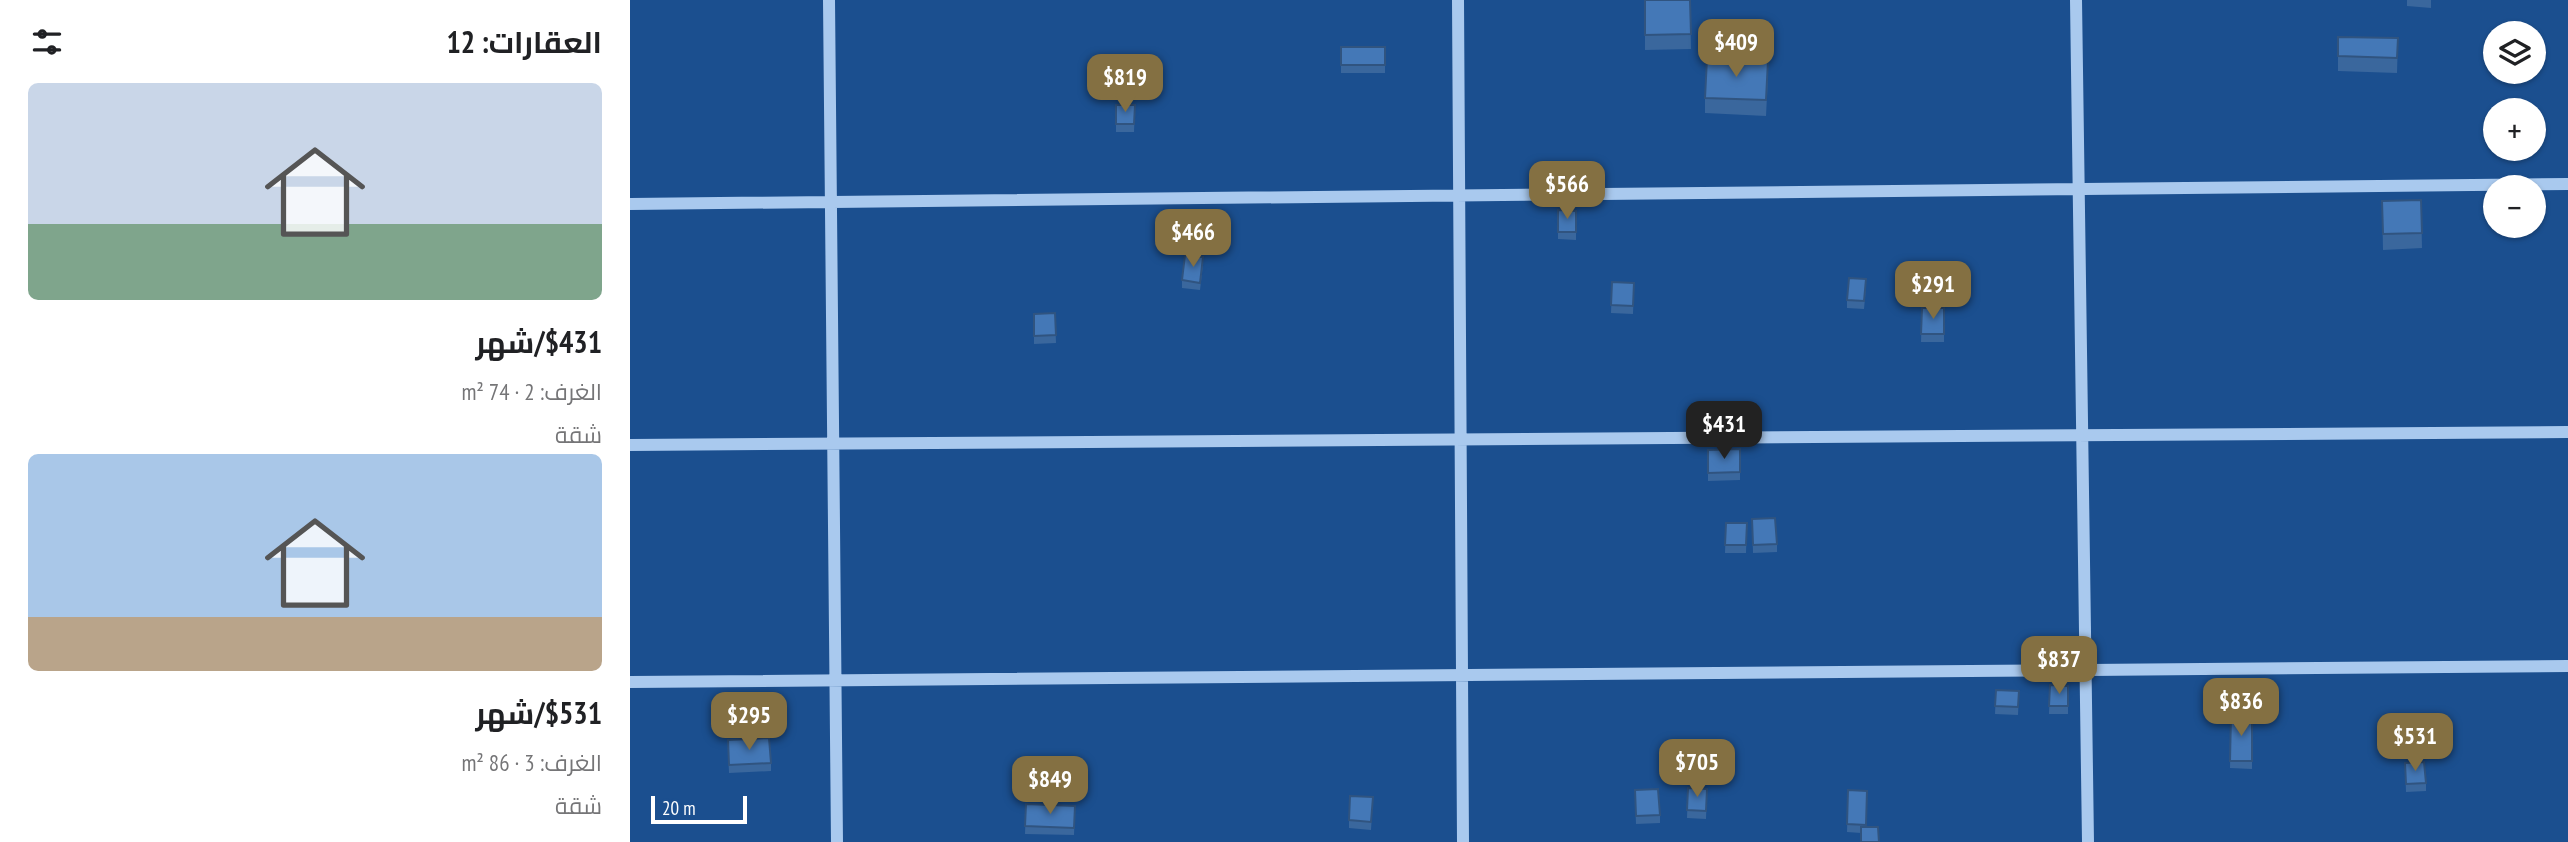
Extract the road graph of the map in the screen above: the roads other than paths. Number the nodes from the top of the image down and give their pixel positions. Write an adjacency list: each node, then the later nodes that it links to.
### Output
1 (829, 0): 7 (street)
2 (1458, 0): 6 (street)
3 (2076, 0): 5 (street)
4 (2568, 184): 5 (street)
5 (2079, 190): 6 (street); 10 (street)
6 (1459, 196): 7 (street); 11 (street)
7 (830, 202): 8 (street); 12 (street)
8 (630, 204)
9 (2568, 432): 10 (street)
10 (2082, 435): 11 (street); 15 (street)
11 (1461, 439): 12 (street); 16 (street)
12 (833, 444): 13 (street); 17 (street)
13 (630, 445)
14 (2568, 666): 15 (street)
15 (2085, 670): 16 (street); 21 (street)
16 (1462, 675): 17 (street); 20 (street)
17 (835, 681): 18 (street); 19 (street)
18 (630, 682)
19 (837, 842)
20 (1463, 842)
21 (2088, 842)

